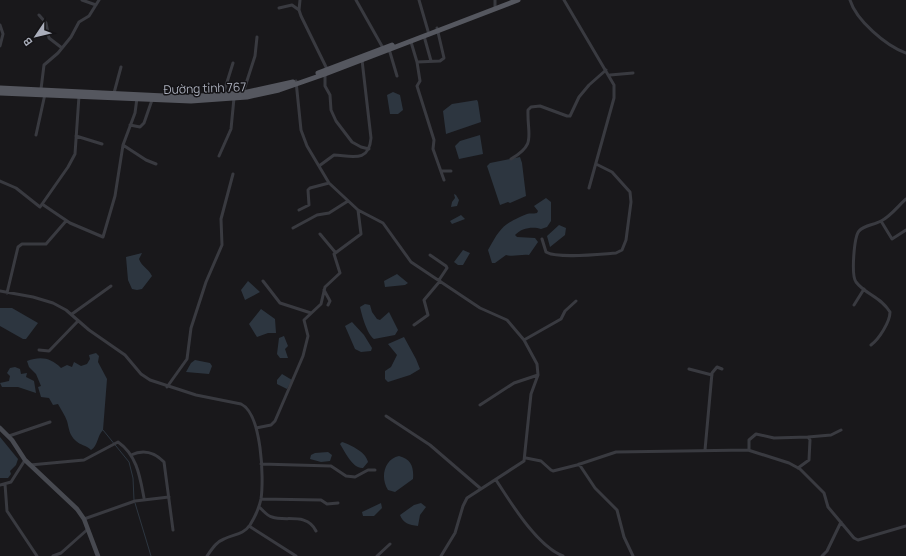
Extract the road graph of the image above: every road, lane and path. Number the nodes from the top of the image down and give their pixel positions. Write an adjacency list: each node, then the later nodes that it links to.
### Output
1 (82, 0): 10 (street)
2 (99, 0): 10 (street)
3 (300, 0): 13 (street)
4 (356, 0): 22 (street)
5 (419, 0): 17 (street)
6 (495, 0): 12 (street)
7 (518, 0): 12 (main road, Đường tỉnh 767)
8 (564, 0): 30 (street)
9 (850, 0): 24 (street)
10 (96, 5): 21 (street)
11 (279, 8): 13 (street)
12 (495, 9): 16 (main road, Đường tỉnh 767)
13 (299, 10): 31 (street)
14 (39, 15): 21 (street)
15 (0, 25): 20 (street)
16 (437, 30): 17 (main road, Đường tỉnh 767); 26 (street)
17 (426, 34): 19 (main road, Đường tỉnh 767); 22 (main road, Đường tỉnh 767); 26 (street)
18 (257, 37): 41 (street)
19 (410, 42): 23 (main road, Đường tỉnh 767); 27 (street)
20 (0, 46)
21 (62, 48): 38 (street)
22 (383, 48): 31 (main road, Đường tỉnh 767)
23 (389, 50): 25 (main road, Đường tỉnh 767); 34 (street)
24 (906, 53)
25 (362, 60): 31 (main road, Đường tỉnh 767); 52 (street)
26 (431, 61): 27 (street)
27 (417, 62): 58 (street)
28 (232, 63): 42 (street)
29 (121, 67): 40 (street)
30 (606, 70): 33 (street); 54 (street)
31 (326, 72): 35 (main road, Đường tỉnh 767); 52 (street)
32 (632, 73): 33 (street)
33 (610, 75): 56 (street)
34 (397, 76)
35 (296, 82): 41 (main road, Đường tỉnh 767); 45 (main road, Đường tỉnh 767); 57 (street)
36 (0, 88): 37 (main road, Đường tỉnh 767)
37 (31, 91): 38 (main road, Đường tỉnh 767); 39 (main road, Đường tỉnh 767)
38 (43, 91): 40 (main road, Đường tỉnh 767); 43 (main road, Đường tỉnh 767); 48 (street)
39 (0, 93)
40 (114, 93): 42 (main road, Đường tỉnh 767)
41 (243, 93): 42 (main road, Đường tỉnh 767)
42 (223, 95)
43 (79, 96): 44 (main road, Đường tỉnh 767); 49 (street)
44 (137, 98): 46 (main road, Đường tỉnh 767); 47 (street)
45 (234, 98): 46 (main road, Đường tỉnh 767); 53 (street)
46 (152, 100): 47 (street)
47 (130, 125): 51 (street)
48 (36, 135)
49 (76, 136): 50 (street); 67 (street)
50 (102, 144)
51 (123, 145): 55 (street); 70 (street)
52 (369, 149): 57 (street)
53 (219, 156)
54 (511, 159)
55 (156, 164)
56 (596, 164): 64 (street); 75 (street)
57 (319, 166): 63 (street)
58 (441, 171): 59 (street); 62 (street)
59 (451, 171)
60 (233, 174): 101 (street)
61 (0, 180): 67 (street)
62 (444, 180)
63 (329, 183): 66 (street); 68 (street)
64 (589, 188)
65 (906, 199): 71 (street)
66 (348, 201): 69 (street); 72 (street)
67 (42, 204): 70 (street)
68 (299, 210)
69 (358, 210): 77 (street); 78 (street)
70 (66, 221): 86 (street)
71 (880, 222): 73 (street); 83 (street)
72 (293, 228)
73 (906, 230)
74 (320, 234): 77 (street)
75 (542, 240)
76 (410, 251): 78 (street)
77 (335, 252): 84 (street)
78 (405, 255): 81 (street)
79 (430, 255): 81 (street)
80 (263, 280): 90 (street)
81 (439, 281): 93 (street); 94 (street)
82 (111, 286): 91 (street)
83 (864, 289): 89 (street); 95 (street)
84 (324, 290): 88 (street); 90 (street)
85 (0, 291): 86 (street)
86 (7, 293): 91 (street)
87 (576, 301): 94 (street)
88 (328, 305)
89 (854, 305)
90 (311, 313): 106 (street)
91 (72, 314): 92 (street)
92 (78, 321): 96 (street); 101 (street)
93 (414, 325)
94 (524, 340): 99 (street)
95 (871, 345)
96 (39, 350)
97 (689, 369): 100 (street)
98 (722, 369): 100 (street)
99 (538, 375): 102 (street); 113 (street)
100 (712, 375): 110 (street)
101 (167, 387): 106 (street)
102 (480, 405)
103 (386, 416): 123 (street)
104 (50, 422): 108 (street)
105 (0, 428): 108 (street)
106 (256, 428): 115 (street)
107 (841, 430): 109 (street)
108 (9, 436): 114 (street)
109 (808, 437): 111 (street); 118 (street)
110 (705, 450): 111 (street); 116 (street)
111 (749, 450): 118 (street)
112 (131, 455): 117 (street); 124 (street); 125 (street)
113 (526, 458): 116 (street); 120 (street)
114 (25, 460): 117 (street); 121 (street)
115 (261, 464): 119 (street); 126 (street)
116 (579, 464): 145 (street)
117 (30, 465): 129 (street)
118 (798, 468): 130 (street)
119 (375, 470)
120 (496, 480): 123 (street); 144 (street)
121 (5, 484): 122 (street); 137 (street)
122 (0, 485)
123 (480, 488): 143 (street)
124 (169, 497): 125 (street); 134 (street)
125 (144, 498): 129 (street)
126 (261, 499): 127 (street); 128 (street)
127 (338, 504)
128 (259, 507): 131 (street); 135 (street)
129 (84, 519): 133 (street)
130 (841, 522): 132 (street); 146 (street)
131 (249, 526): 140 (street); 141 (street)
132 (906, 526)
133 (88, 529): 138 (street); 139 (street)
134 (173, 530)
135 (316, 531)
136 (390, 544): 142 (street)
137 (37, 556)
138 (53, 556)
139 (98, 556)
140 (207, 556)
141 (296, 556)
142 (377, 556)
143 (441, 556)
144 (563, 556)
145 (632, 556)
146 (822, 556)

